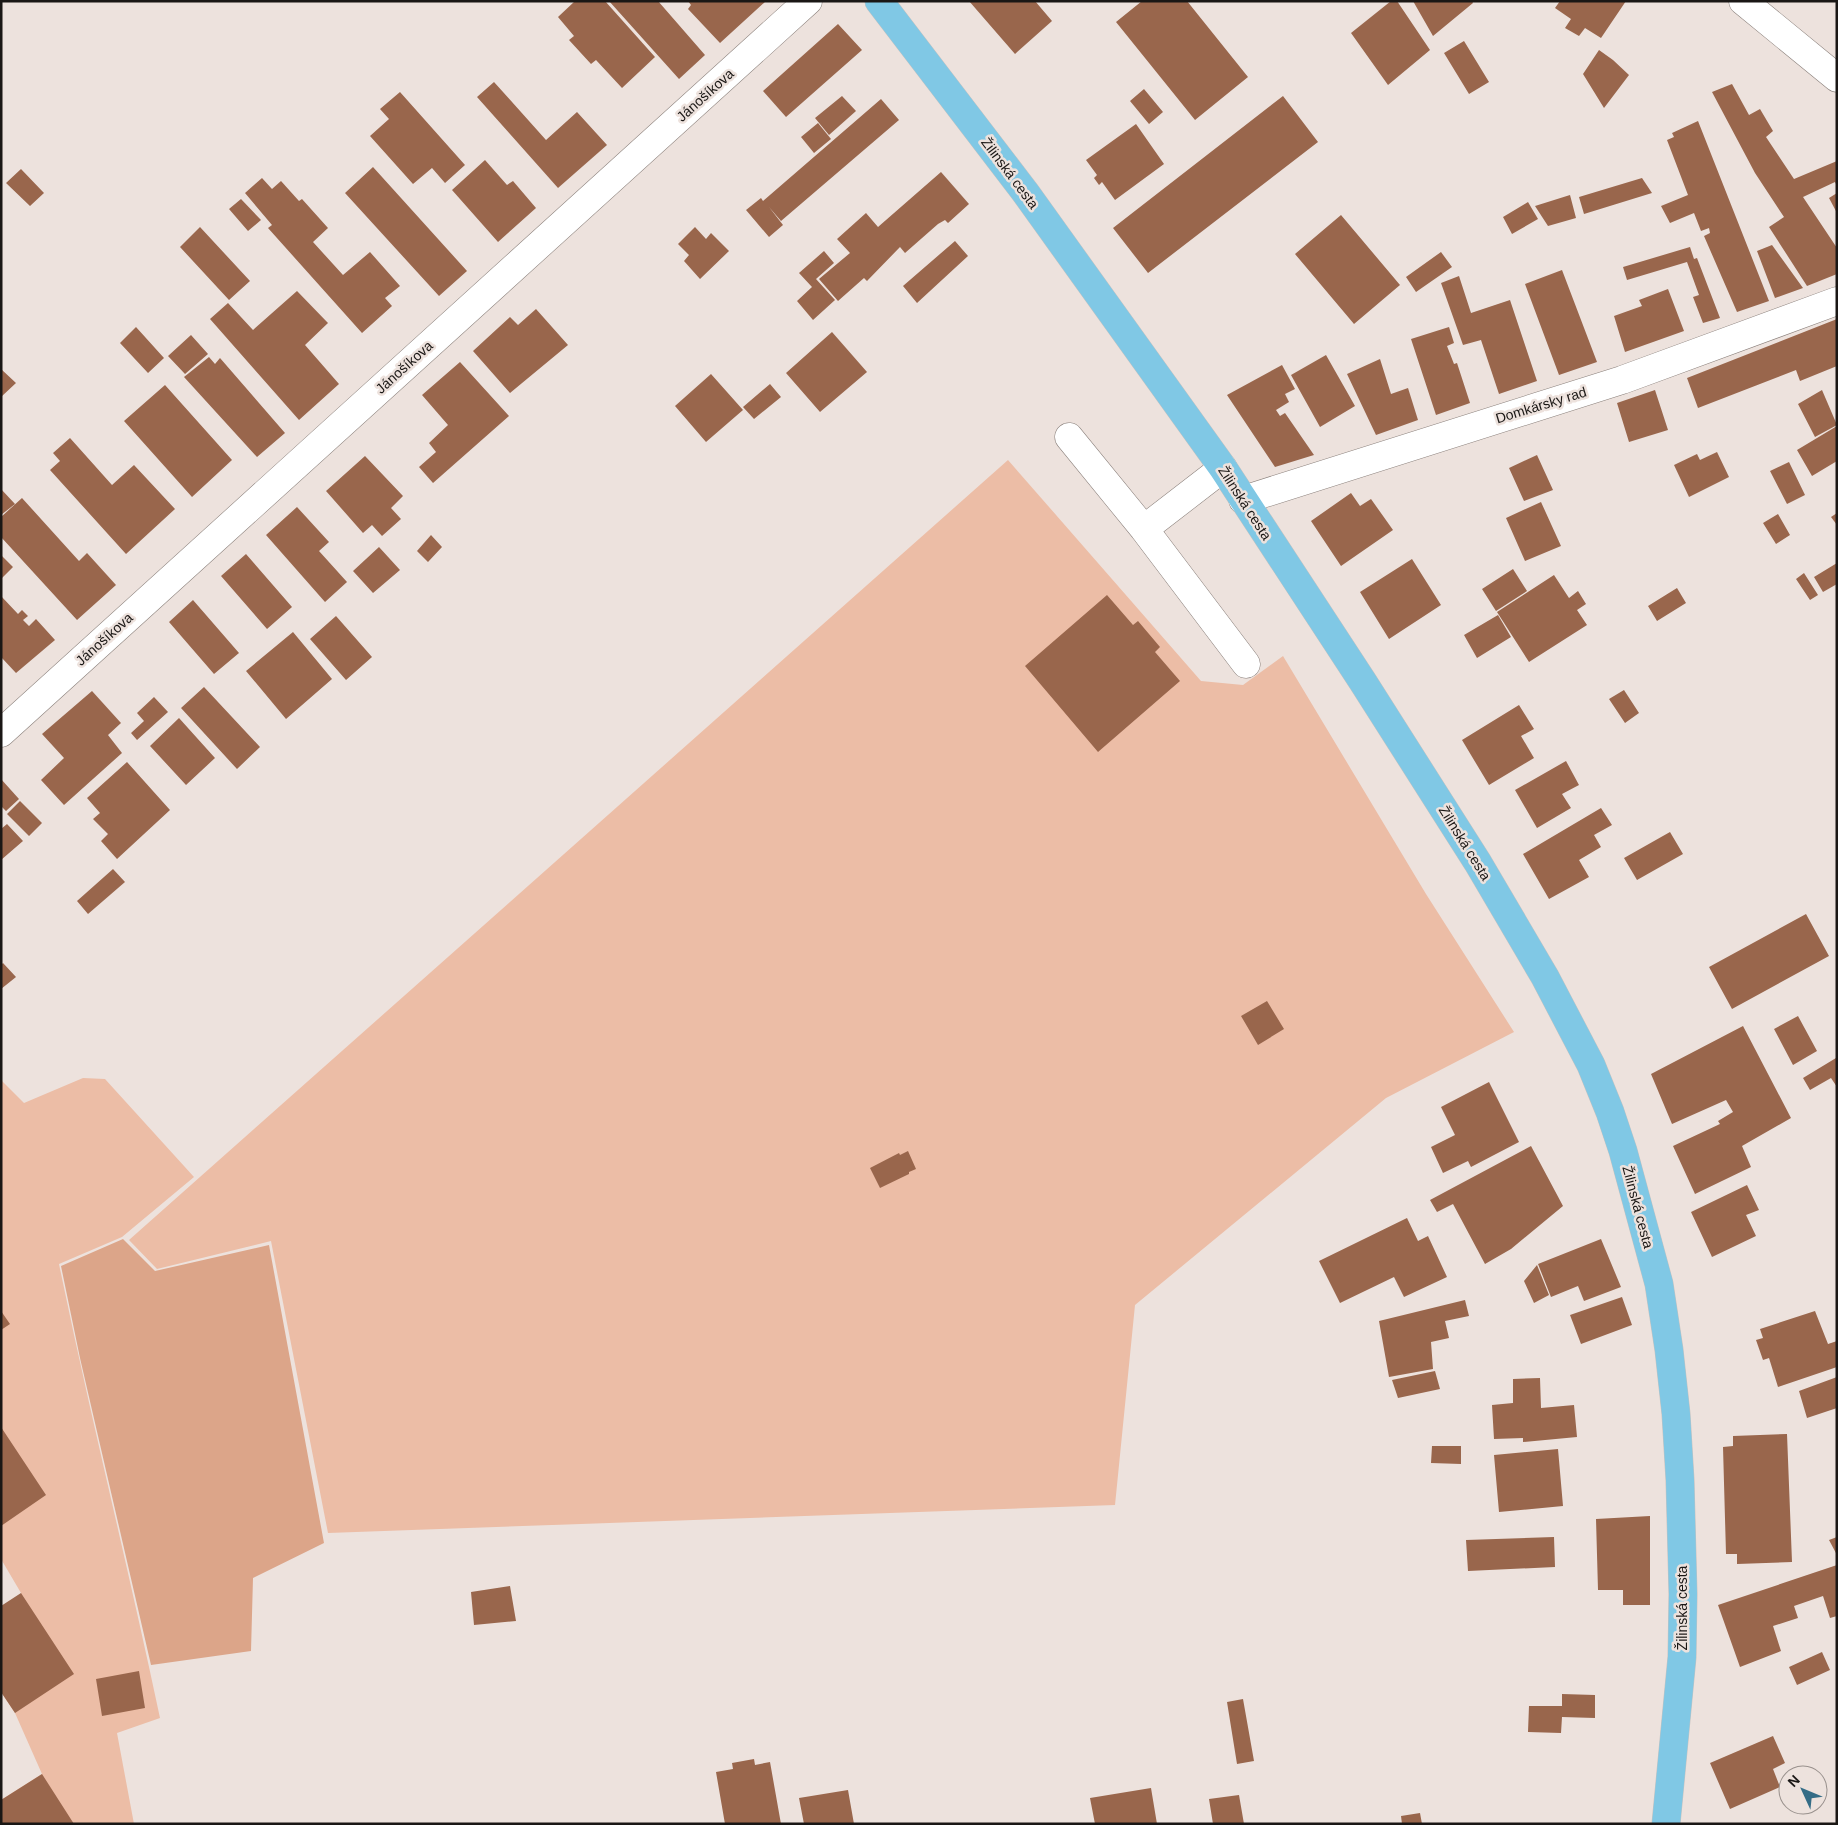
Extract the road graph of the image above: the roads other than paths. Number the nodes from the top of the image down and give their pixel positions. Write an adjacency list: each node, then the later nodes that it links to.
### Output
1 (808, 1): 11 (street, Jánošíkova)
2 (879, 1): 7 (main road, Žilinská cesta)
3 (1743, 1): 4 (street)
4 (1837, 78)
5 (1837, 301): 8 (street, Domkársky rad)
6 (1069, 437): 9 (street)
7 (1223, 468): 8 (main road, Žilinská cesta); 9 (street)
8 (1243, 500): 12 (main road, Žilinská cesta)
9 (1144, 529): 10 (street)
10 (1246, 664)
11 (1, 732)
12 (1666, 1824)

